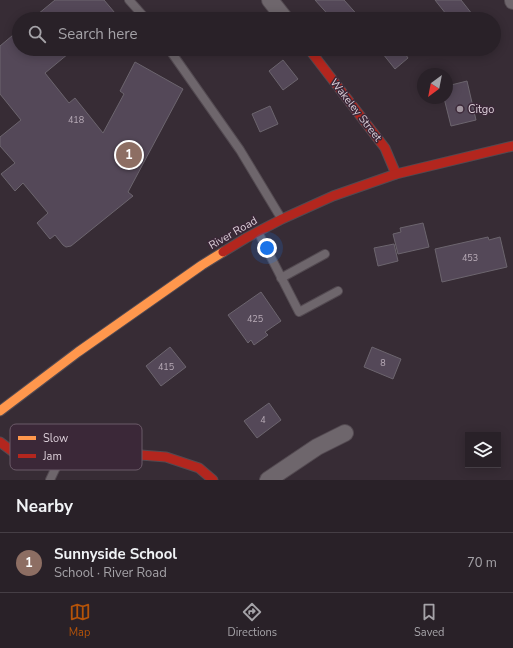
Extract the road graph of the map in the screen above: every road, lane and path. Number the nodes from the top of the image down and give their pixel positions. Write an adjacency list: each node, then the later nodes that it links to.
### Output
1 (130, 0): 3 (lane)
2 (270, 0): 4 (street)
3 (140, 12)
4 (279, 12)
5 (174, 56): 9 (lane)
6 (314, 56): 8 (main road, Wakeley Street)
7 (513, 146): 8 (main road, River Road)
8 (396, 174): 9 (main road, River Road)
9 (282, 219): 10 (main road, River Road)
10 (257, 232): 12 (lane); 14 (main road, River Road)
11 (326, 254): 12 (lane)
12 (281, 278): 13 (lane)
13 (338, 291)
14 (0, 411)
15 (346, 433): 22 (street)
16 (0, 442): 17 (main road)
17 (10, 450)
18 (142, 455): 21 (main road)
19 (54, 470): 20 (lane)
20 (50, 480)
21 (213, 480)
22 (268, 480)

